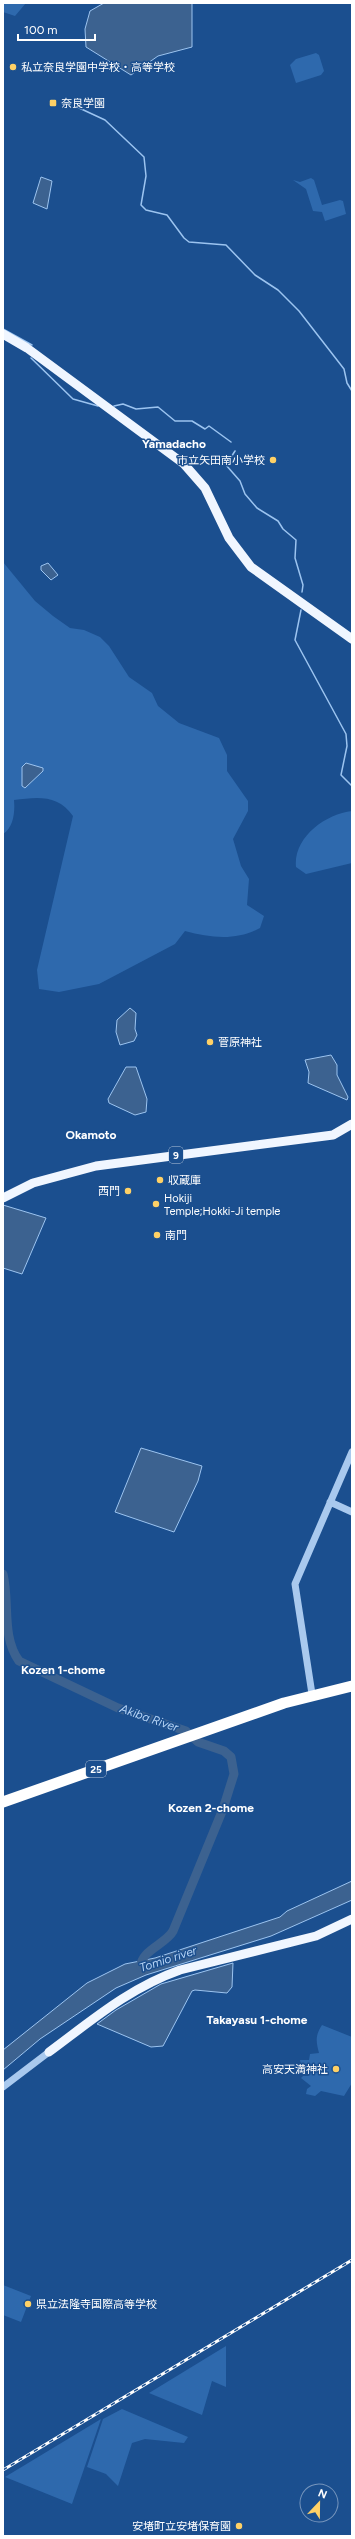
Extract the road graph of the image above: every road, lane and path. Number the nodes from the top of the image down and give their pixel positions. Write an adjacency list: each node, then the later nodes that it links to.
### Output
1 (3, 334): 2 (main road)
2 (352, 639)
3 (352, 1124): 4 (main road, 9)
4 (3, 1198)
5 (352, 1452): 6 (street)
6 (330, 1502): 7 (street); 9 (street)
7 (352, 1512)
8 (352, 1686): 9 (highway, 25)
9 (312, 1694): 10 (highway, 25)
10 (3, 1802)
11 (352, 1919): 12 (main road)
12 (49, 2052): 13 (street)
13 (3, 2087)

